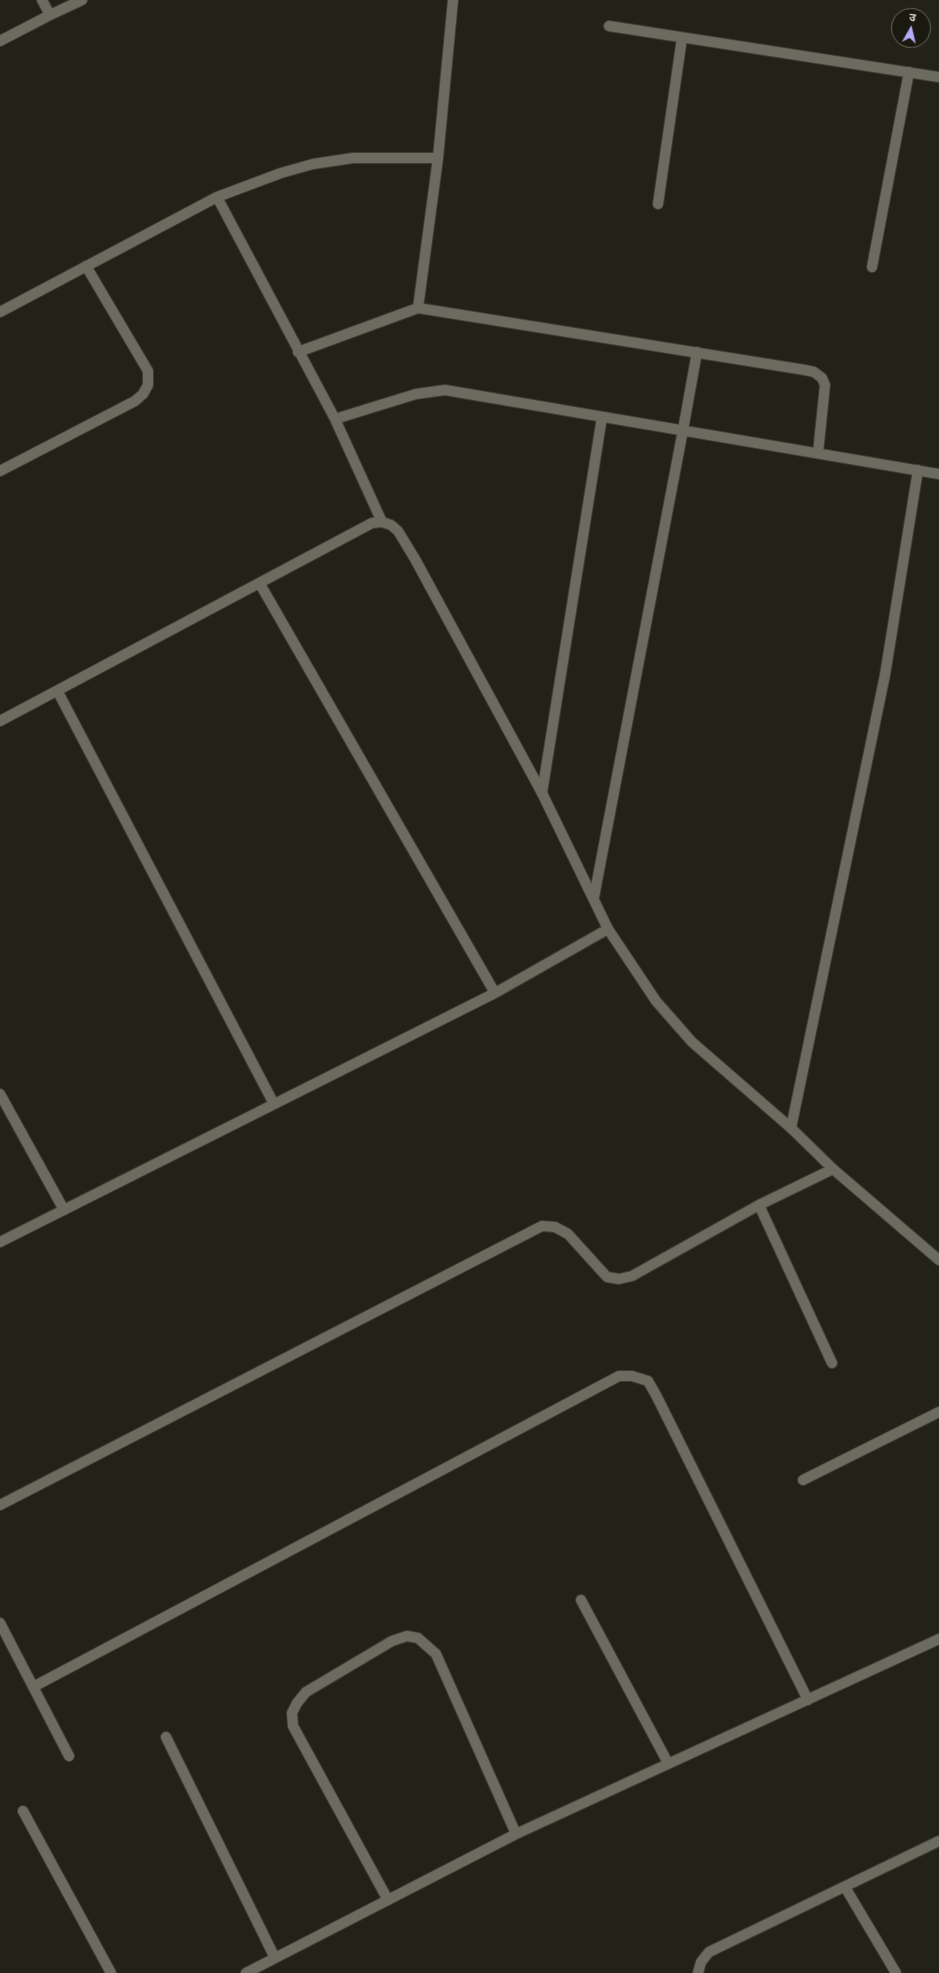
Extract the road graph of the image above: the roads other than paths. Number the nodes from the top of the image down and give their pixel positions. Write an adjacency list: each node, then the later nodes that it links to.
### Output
1 (42, 0): 4 (street)
2 (82, 0): 4 (street)
3 (453, 0): 10 (street)
4 (50, 14): 7 (street)
5 (609, 26): 6 (street)
6 (682, 38): 8 (street); 12 (street)
7 (0, 41)
8 (909, 72): 9 (street); 14 (street)
9 (939, 77)
10 (438, 158): 11 (street); 15 (street)
11 (217, 197): 13 (street); 17 (street)
12 (658, 204)
13 (86, 266): 16 (street); 24 (street)
14 (872, 267)
15 (418, 308): 17 (street); 18 (street)
16 (0, 312)
17 (298, 352): 20 (street)
18 (696, 352): 21 (street); 22 (street)
19 (602, 417): 20 (street); 21 (street); 30 (street)
20 (335, 419): 26 (street)
21 (683, 430): 22 (street); 31 (street)
22 (818, 453): 23 (street)
23 (918, 470): 25 (street); 36 (street)
24 (0, 472)
25 (939, 474)
26 (382, 522): 27 (street); 30 (street)
27 (260, 584): 28 (street); 33 (street)
28 (58, 692): 29 (street); 35 (street)
29 (0, 721)
30 (542, 794): 31 (street)
31 (594, 897): 32 (street)
32 (608, 929): 33 (street); 36 (street)
33 (495, 993): 35 (street)
34 (0, 1094): 39 (street)
35 (274, 1104): 39 (street)
36 (791, 1128): 37 (street)
37 (833, 1170): 38 (street); 41 (street)
38 (759, 1205): 42 (street); 45 (street)
39 (64, 1210): 40 (street)
40 (0, 1242)
41 (939, 1260)
42 (832, 1363)
43 (939, 1412): 44 (street)
44 (803, 1480)
45 (0, 1505)
46 (581, 1600): 53 (street)
47 (0, 1623): 49 (street)
48 (939, 1639): 50 (street)
49 (33, 1687): 50 (street); 52 (street)
50 (808, 1700): 53 (street)
51 (166, 1737): 59 (street)
52 (69, 1756)
53 (668, 1763): 55 (street)
54 (23, 1811): 60 (street)
55 (516, 1834): 58 (street); 58 (street)
56 (939, 1841): 57 (street)
57 (845, 1887): 62 (street); 63 (street)
58 (388, 1900): 59 (street)
59 (275, 1958): 61 (street)
60 (111, 1973)
61 (246, 1973)
62 (698, 1973)
63 (896, 1973)

